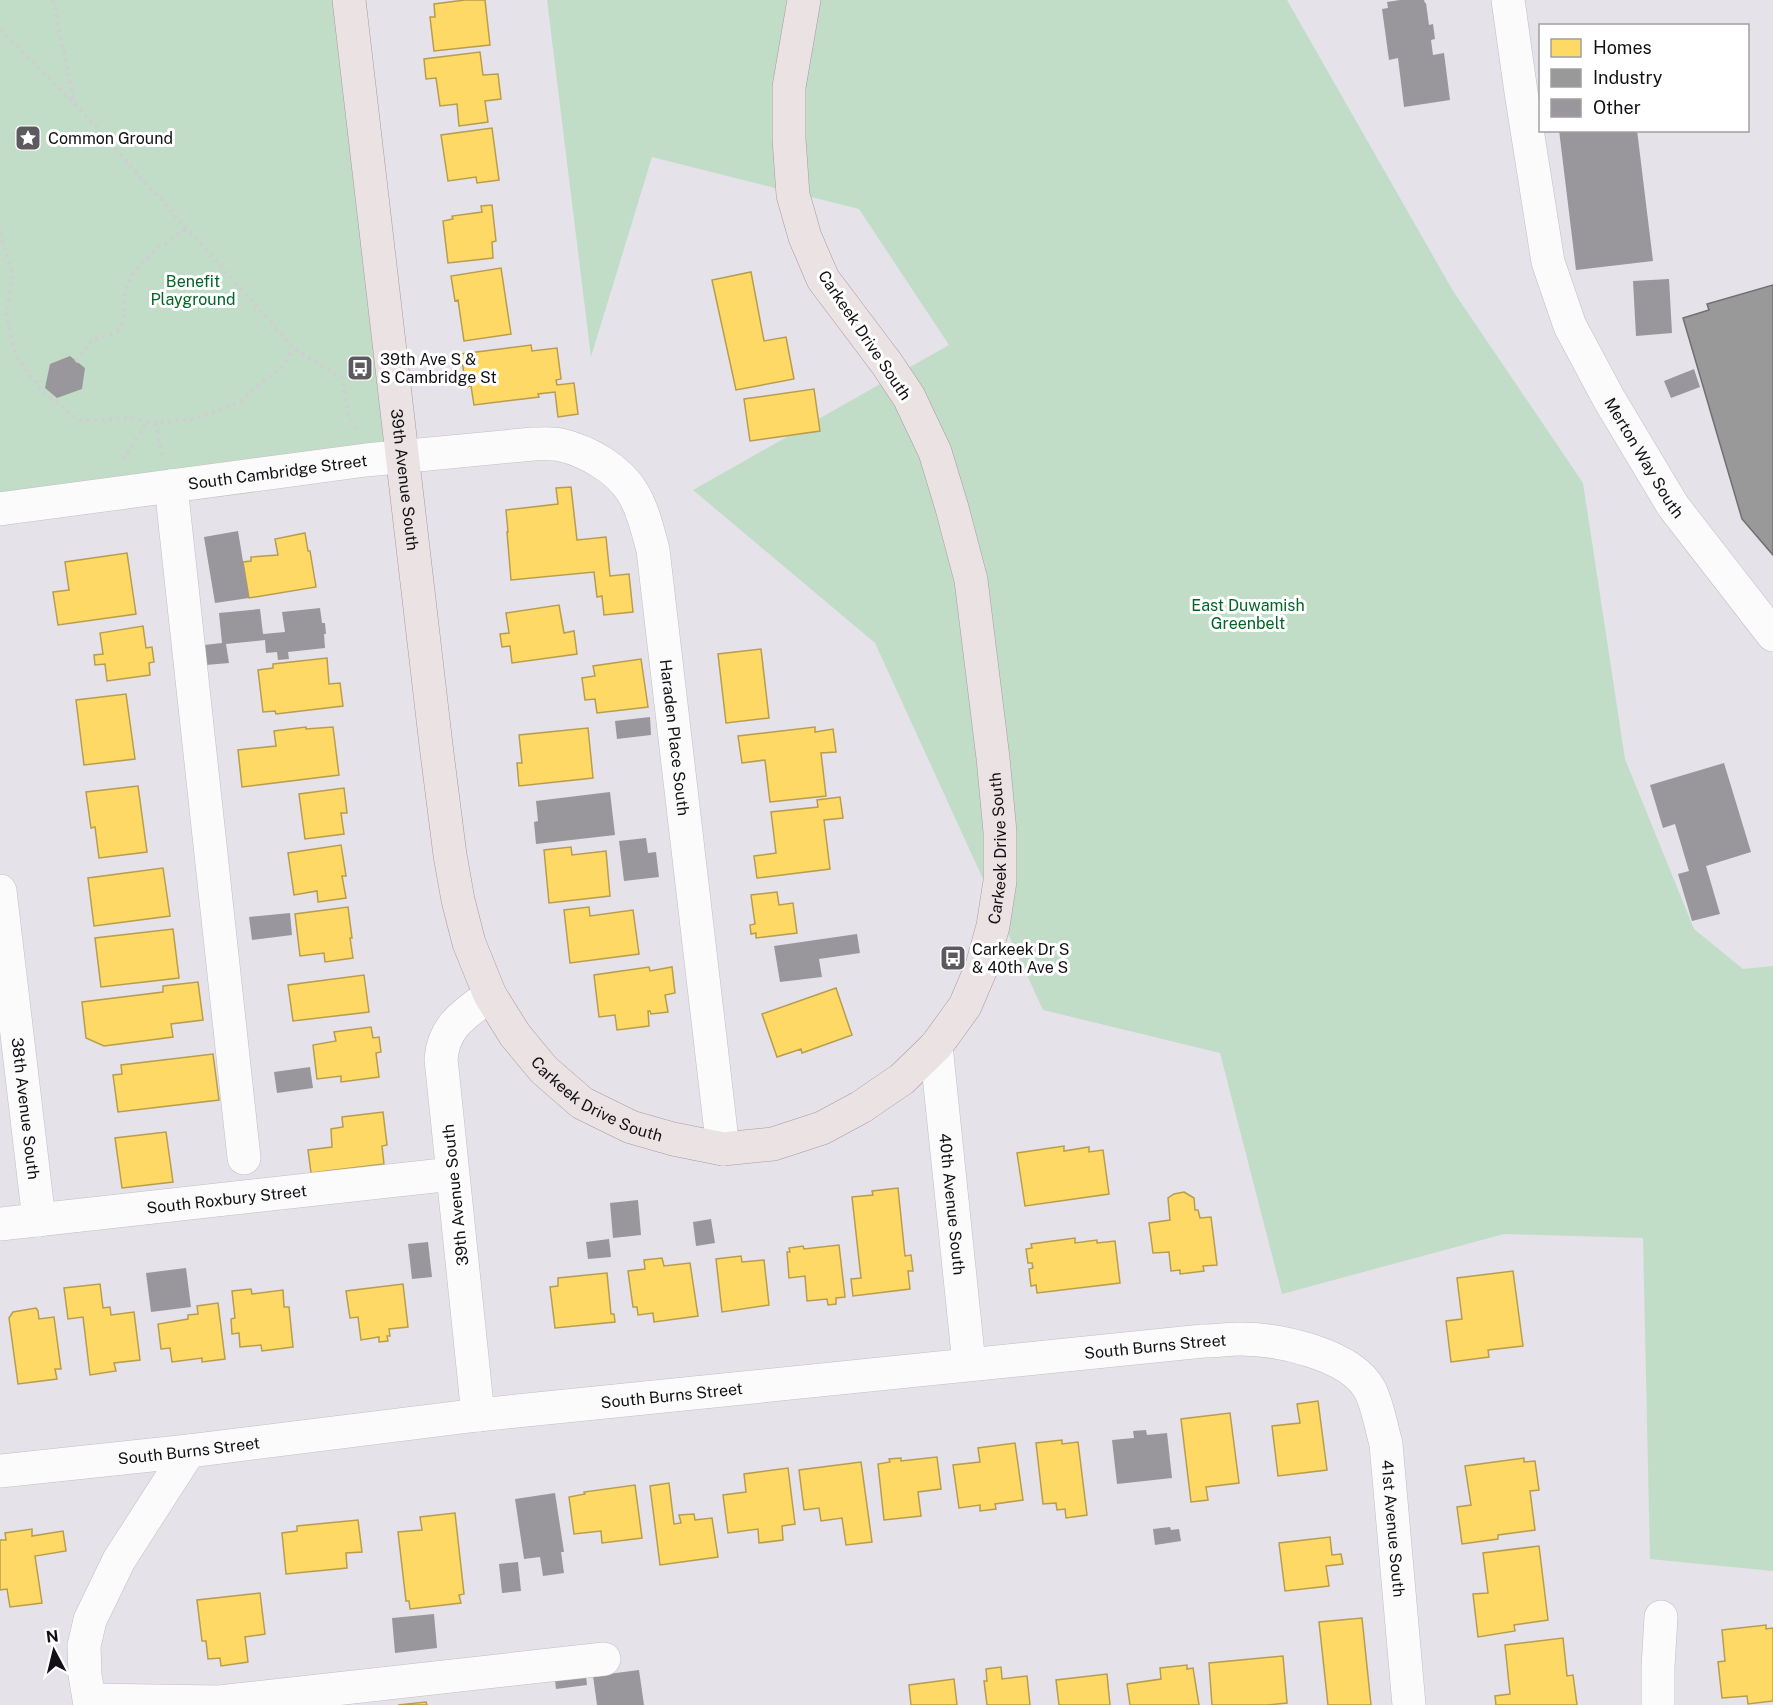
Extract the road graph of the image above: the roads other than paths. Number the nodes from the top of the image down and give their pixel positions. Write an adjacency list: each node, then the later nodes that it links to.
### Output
1 (349, 0): 4 (main road, 39th Avenue South)
2 (804, 0): 12 (main road, Carkeek Drive South)
3 (1508, 0): 8 (street, Merton Way South)
4 (403, 456): 5 (street, South Cambridge Street); 6 (street, South Cambridge Street); 9 (main road, 39th Avenue South)
5 (592, 456): 13 (street, Haraden Place South)
6 (167, 475): 7 (street, South Cambridge Street); 14 (street)
7 (0, 509)
8 (1773, 635)
9 (436, 745): 11 (main road, Carkeek Drive South)
10 (0, 891): 16 (street, 38th Avenue South)
11 (489, 995): 13 (main road, Carkeek Drive South); 15 (street, 39th Avenue South)
12 (936, 1046): 13 (main road, Carkeek Drive South); 18 (street, 40th Avenue South)
13 (723, 1149)
14 (244, 1158)
15 (452, 1174): 16 (street, South Roxbury Street); 20 (street, 39th Avenue South)
16 (39, 1220): 17 (street, South Roxbury Street)
17 (0, 1224)
18 (969, 1364): 19 (street, South Burns Street); 20 (street, South Burns Street)
19 (1344, 1364): 26 (street, 41st Avenue South)
20 (478, 1415): 21 (street, South Burns Street)
21 (189, 1451): 22 (street, South Burns Street); 25 (street)
22 (0, 1472)
23 (1661, 1617): 27 (street)
24 (604, 1659): 25 (street)
25 (90, 1703)
26 (1409, 1705)
27 (1658, 1705)

